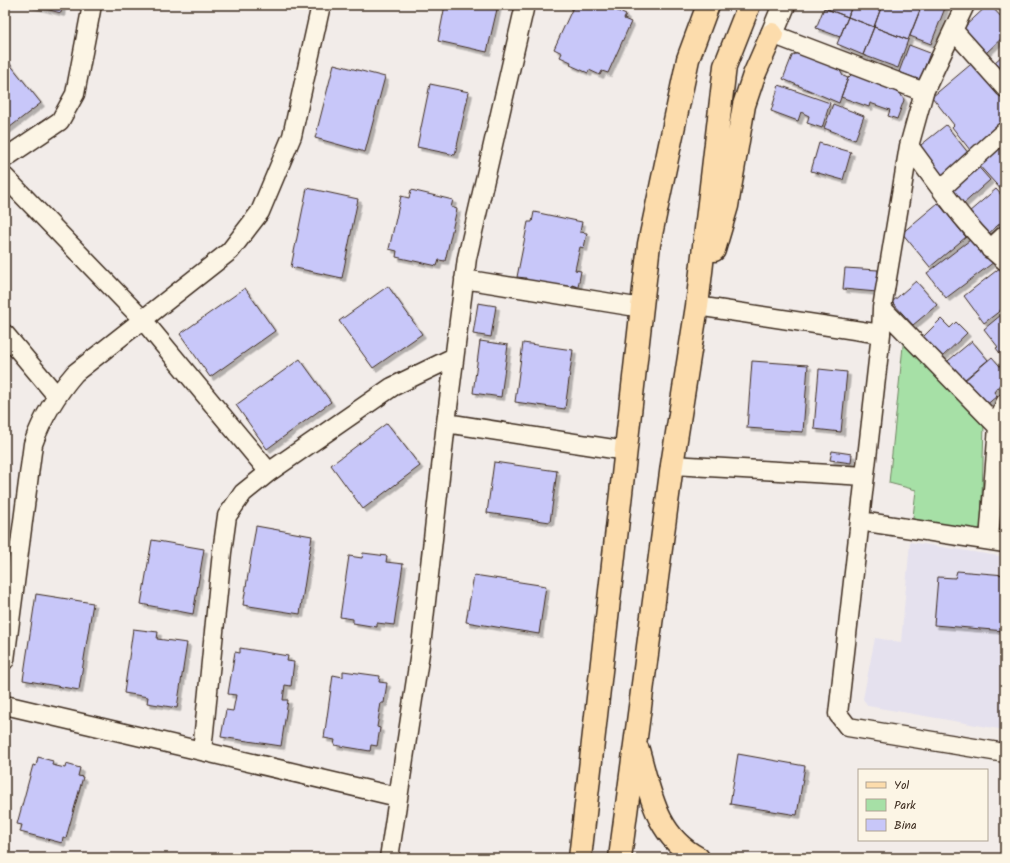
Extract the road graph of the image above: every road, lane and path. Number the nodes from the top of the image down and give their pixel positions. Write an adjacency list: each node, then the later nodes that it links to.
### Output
1 (92, 5): 16 (street)
2 (320, 5): 26 (street)
3 (525, 5): 22 (street)
4 (691, 5): 11 (main road)
5 (708, 5): 11 (main road)
6 (749, 5): 23 (main road)
7 (784, 5): 10 (street)
8 (965, 5): 9 (street)
9 (954, 31): 12 (street); 13 (street)
10 (772, 34): 13 (street); 23 (main road)
11 (688, 59): 24 (main road)
12 (1005, 88)
13 (924, 92): 15 (street)
14 (1005, 131): 18 (street)
15 (909, 146): 18 (street); 25 (street)
16 (5, 158)
17 (5, 177): 26 (street)
18 (941, 188): 20 (street)
19 (1005, 235): 20 (street)
20 (990, 249): 21 (street)
21 (1005, 261)
22 (464, 279): 24 (street); 29 (street)
23 (697, 306): 28 (street); 35 (main road)
24 (642, 308): 34 (main road)
25 (882, 308): 28 (street); 33 (street)
26 (143, 320): 30 (street); 36 (street)
27 (5, 334): 30 (street)
28 (881, 334): 37 (street)
29 (454, 356): 32 (street); 36 (street)
30 (56, 395): 40 (street)
31 (1005, 405): 33 (street)
32 (446, 423): 34 (street); 45 (street)
33 (998, 427): 39 (street)
34 (626, 451): 46 (main road)
35 (672, 466): 37 (street); 42 (main road)
36 (268, 472): 43 (street)
37 (865, 476): 38 (street)
38 (860, 521): 39 (street); 44 (street)
39 (997, 542)
40 (5, 660)
41 (5, 705): 43 (street)
42 (635, 741): 50 (main road); 51 (main road)
43 (202, 751): 45 (street)
44 (1005, 753)
45 (398, 797): 47 (street)
46 (584, 819): 48 (main road); 49 (main road)
47 (389, 858)
48 (564, 858)
49 (580, 858)
50 (620, 858)
51 (698, 858)

